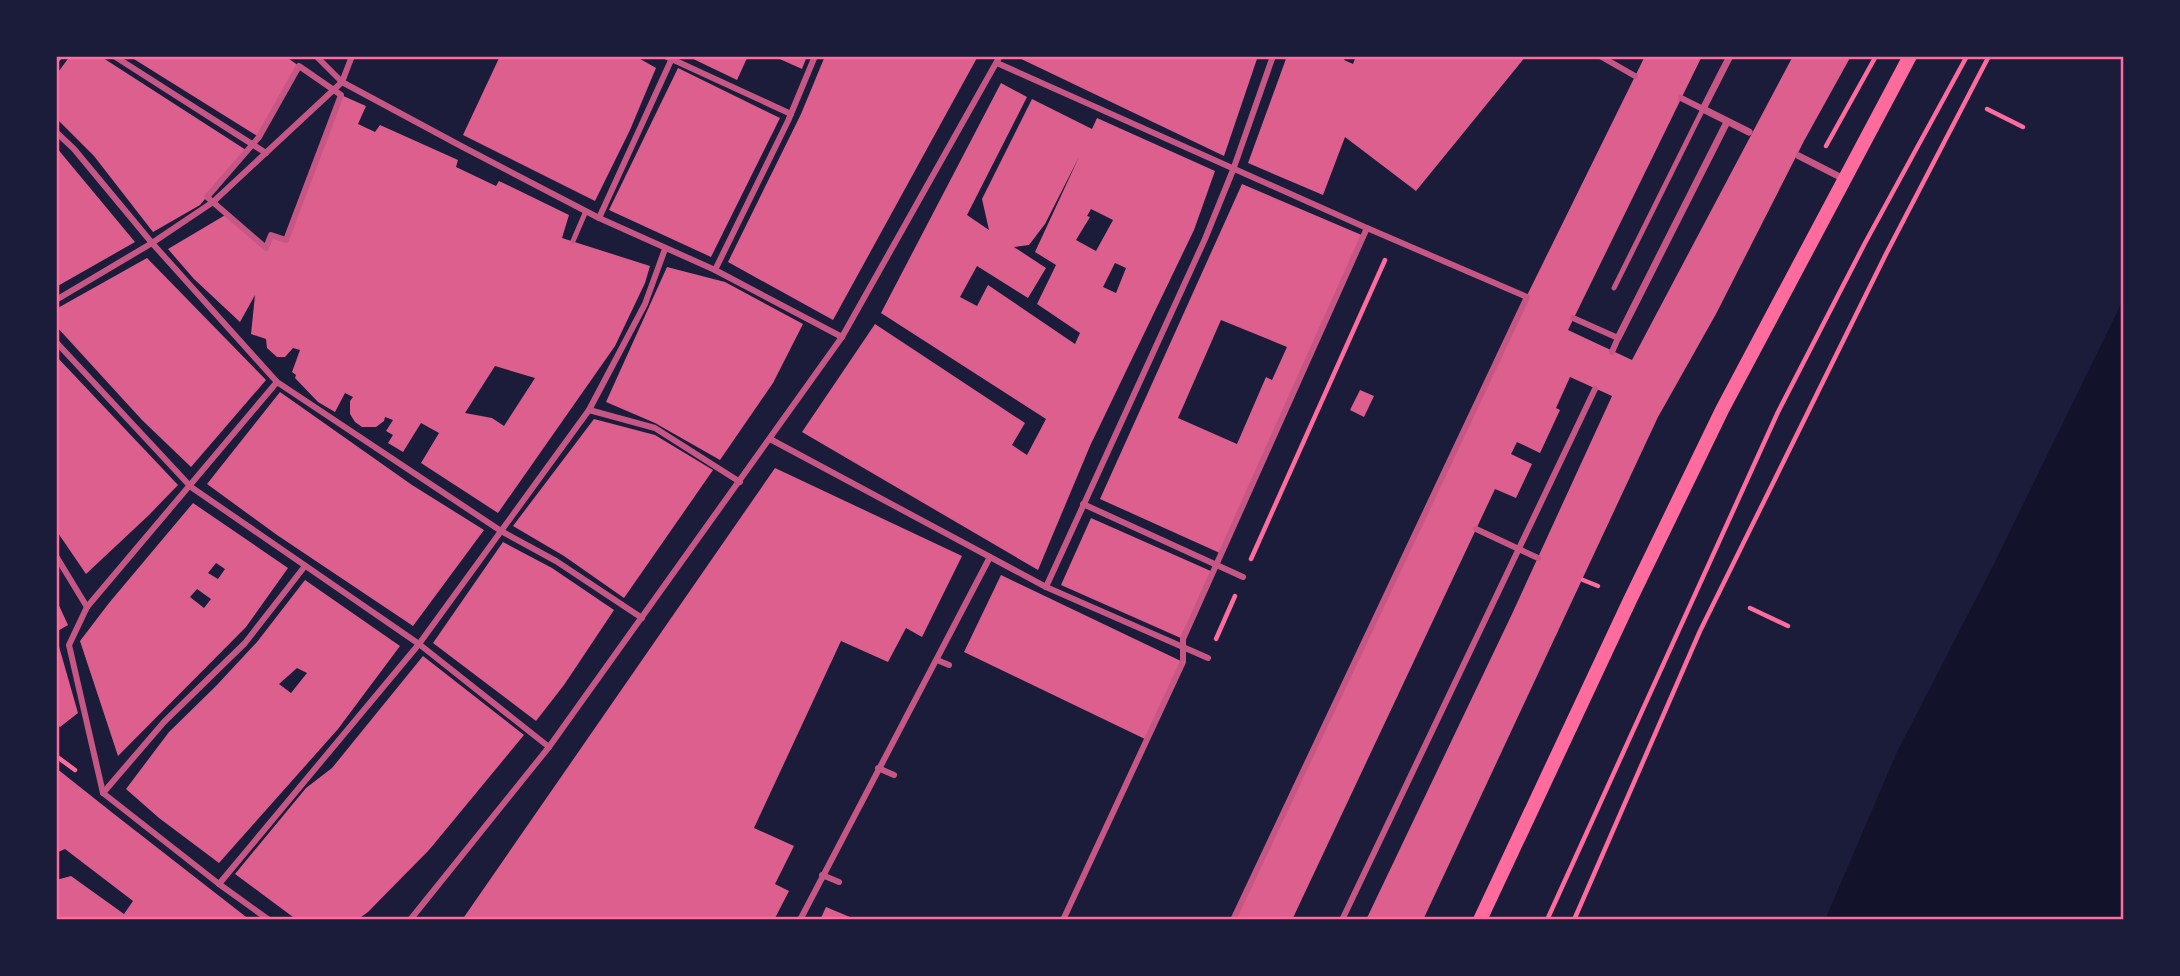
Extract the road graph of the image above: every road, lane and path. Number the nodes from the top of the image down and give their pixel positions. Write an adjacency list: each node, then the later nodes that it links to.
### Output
1 (60, 56): 15 (street)
2 (114, 56): 27 (street)
3 (316, 56): 17 (street)
4 (352, 56): 17 (street)
5 (815, 56): 22 (street)
6 (1273, 56): 31 (street)
7 (1601, 56): 16 (street)
8 (1730, 56): 20 (street)
9 (1875, 56): 28 (path)
10 (1910, 56): 32 (main road)
11 (1967, 56): 90 (path)
12 (1989, 56): 91 (path)
13 (670, 57): 22 (street); 35 (street)
14 (998, 59): 31 (street); 44 (street)
15 (56, 61)
16 (1635, 76)
17 (342, 82): 18 (street); 34 (street)
18 (334, 90): 27 (street); 29 (street); 33 (street)
19 (1681, 98): 20 (street)
20 (1703, 109): 23 (street); 41 (lane)
21 (1987, 110): 24 (path)
22 (791, 114): 40 (street)
23 (1727, 122): 26 (street); 45 (street)
24 (2023, 127)
25 (56, 132): 38 (street)
26 (1748, 132)
27 (253, 144): 29 (street); 33 (street)
28 (1826, 146)
29 (267, 153): 33 (street)
30 (1799, 156): 32 (street)
31 (1233, 170): 36 (street); 54 (street)
32 (1845, 179): 89 (main road)
33 (213, 202): 38 (street)
34 (586, 211): 35 (street); 37 (lane)
35 (599, 218): 39 (street)
36 (1367, 228): 61 (street); 87 (street)
37 (573, 241)
38 (152, 243): 42 (street); 48 (street)
39 (665, 249): 40 (street); 50 (street)
40 (715, 270): 44 (street)
41 (1614, 288)
42 (56, 300)
43 (1573, 318): 45 (street)
44 (842, 337): 51 (street)
45 (1618, 338): 47 (street)
46 (56, 342): 53 (street)
47 (1612, 352)
48 (277, 382): 53 (street); 56 (street)
49 (1595, 389): 57 (street)
50 (589, 410): 52 (street); 56 (street)
51 (769, 439): 52 (street); 59 (street)
52 (740, 482): 69 (street)
53 (191, 487): 62 (street); 67 (street)
54 (1083, 504): 61 (street); 66 (street)
55 (1476, 529): 57 (street)
56 (501, 531): 69 (street); 71 (street)
57 (1518, 550): 60 (street); 88 (street)
58 (56, 556): 67 (street)
59 (990, 557): 66 (street); 74 (street)
60 (1538, 558)
61 (1216, 565): 63 (street); 72 (street)
62 (305, 566): 71 (street); 79 (street)
63 (1243, 577)
64 (1583, 580): 65 (path)
65 (1598, 586)
66 (1046, 587): 72 (street)
67 (87, 607): 79 (street)
68 (1750, 608): 70 (path)
69 (642, 618): 76 (street)
70 (1788, 626)
71 (419, 644): 76 (street); 82 (street)
72 (1183, 647): 73 (street); 86 (street)
73 (1208, 658)
74 (937, 660): 75 (street); 77 (street)
75 (949, 665)
76 (549, 747): 84 (street)
77 (878, 768): 78 (street); 80 (street)
78 (894, 775)
79 (103, 793): 82 (street)
80 (822, 875): 81 (street); 85 (street)
81 (839, 882)
82 (219, 884): 83 (street)
83 (269, 920)
84 (410, 920)
85 (800, 920)
86 (1063, 920)
87 (1233, 920)
88 (1342, 920)
89 (1480, 920)
90 (1547, 920)
91 (1574, 920)

